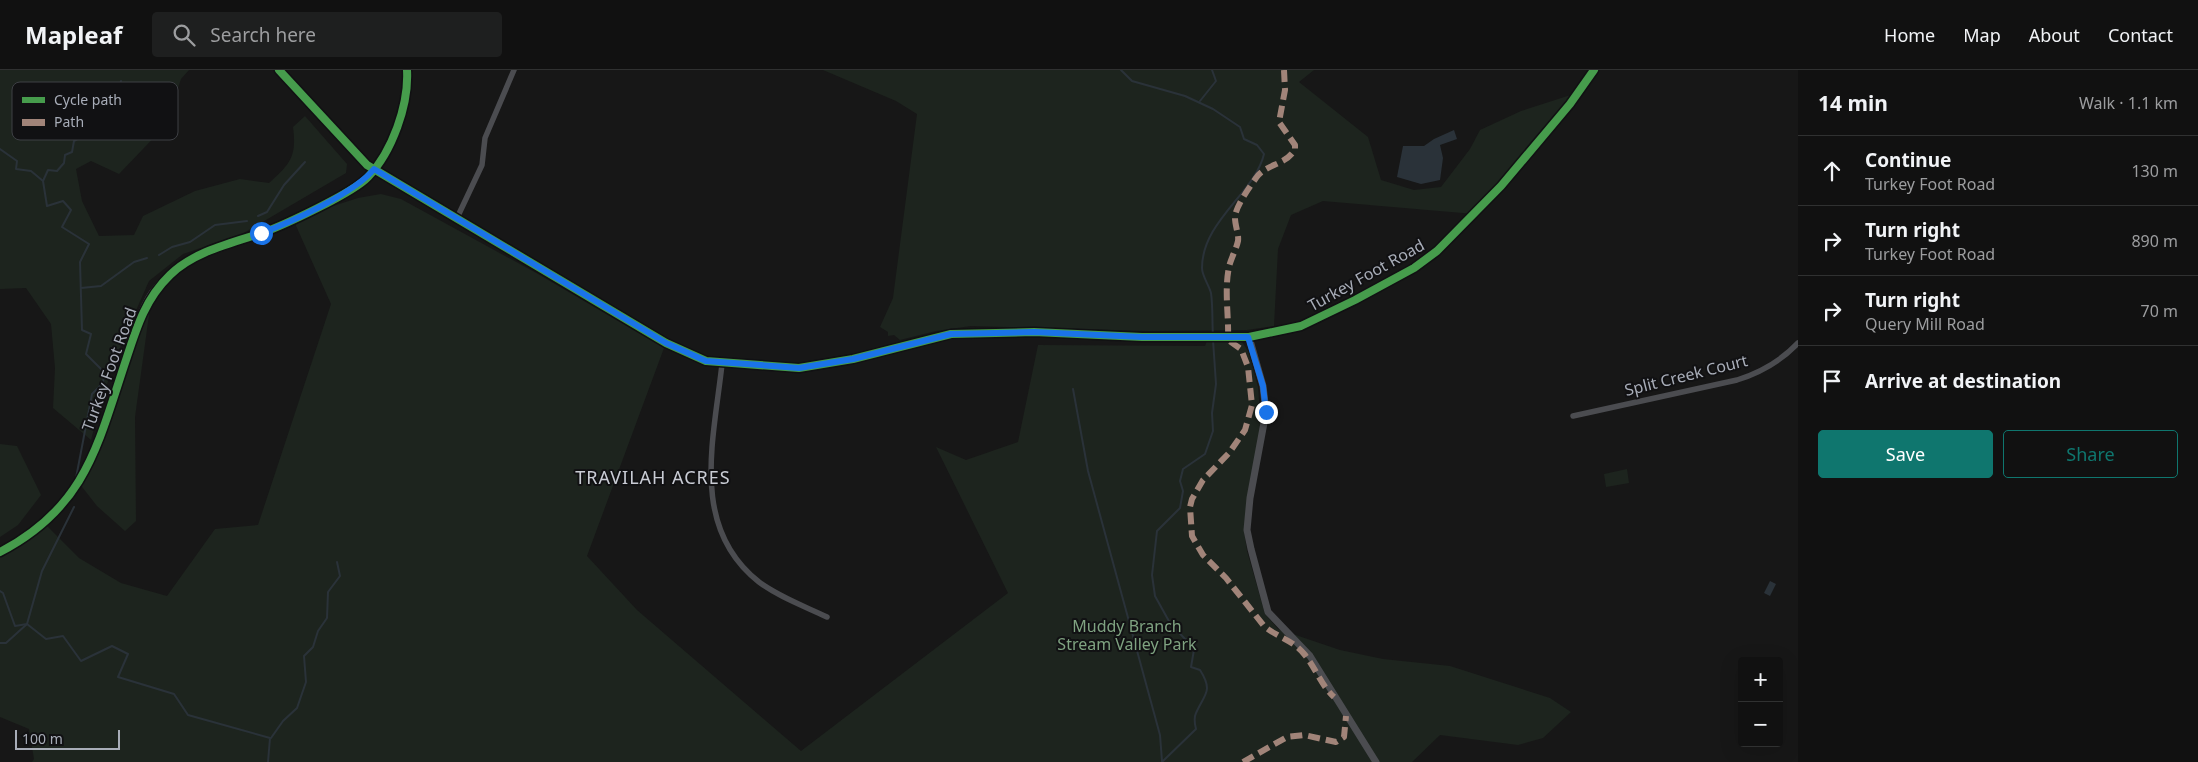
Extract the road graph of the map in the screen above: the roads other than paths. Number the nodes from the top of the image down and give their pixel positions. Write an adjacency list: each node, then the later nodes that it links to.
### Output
1 (279, 70): 5 (street)
2 (407, 70): 5 (street)
3 (514, 70): 6 (street)
4 (1594, 70): 7 (street, Turkey Foot Road)
5 (374, 169): 6 (street, Turkey Foot Road); 11 (street, Turkey Foot Road)
6 (457, 218): 9 (street, Turkey Foot Road)
7 (1248, 337): 9 (street, Turkey Foot Road); 13 (street)
8 (1798, 343): 10 (street, Split Creek Court)
9 (722, 364): 12 (street)
10 (1573, 416)
11 (0, 552)
12 (827, 617)
13 (1376, 762)

